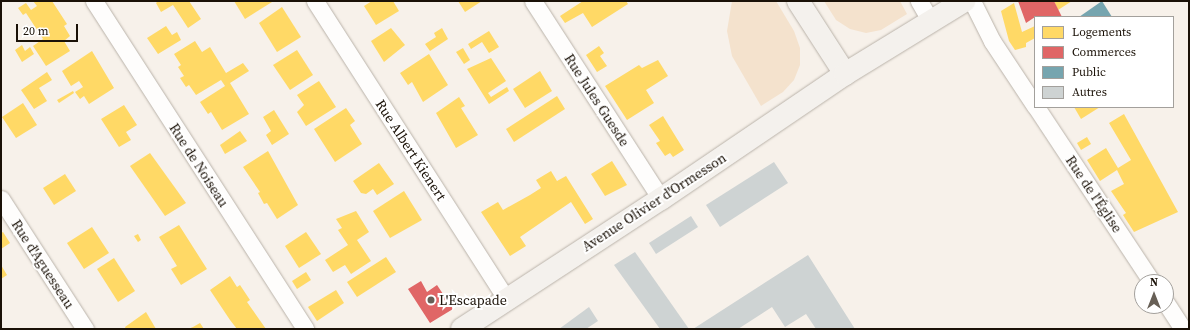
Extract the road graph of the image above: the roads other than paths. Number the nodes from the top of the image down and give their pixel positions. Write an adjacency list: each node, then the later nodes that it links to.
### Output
1 (94, 1): 18 (street, Rue de Noiseau)
2 (315, 1): 15 (street, Rue Albert Kienert)
3 (533, 1): 13 (street, Rue Jules Guesde)
4 (798, 1): 9 (main road)
5 (919, 1): 8 (street)
6 (964, 1): 8 (main road, Avenue Olivier d'Ormesson)
7 (972, 1): 10 (street, Rue de l'Église)
8 (931, 22): 9 (main road, Avenue Olivier d'Ormesson)
9 (845, 74): 13 (main road, Avenue Olivier d'Ormesson)
10 (1034, 105)
11 (1036, 108): 14 (street, Rue de l'Église)
12 (1, 199): 17 (street, Rue d'Aguesseau)
13 (661, 199): 15 (main road, Avenue Olivier d'Ormesson)
14 (1147, 274)
15 (507, 300): 19 (main road, Avenue Olivier d'Ormesson)
16 (1173, 314): 20 (street)
17 (85, 329)
18 (305, 329)
19 (462, 329)
20 (1183, 329)

